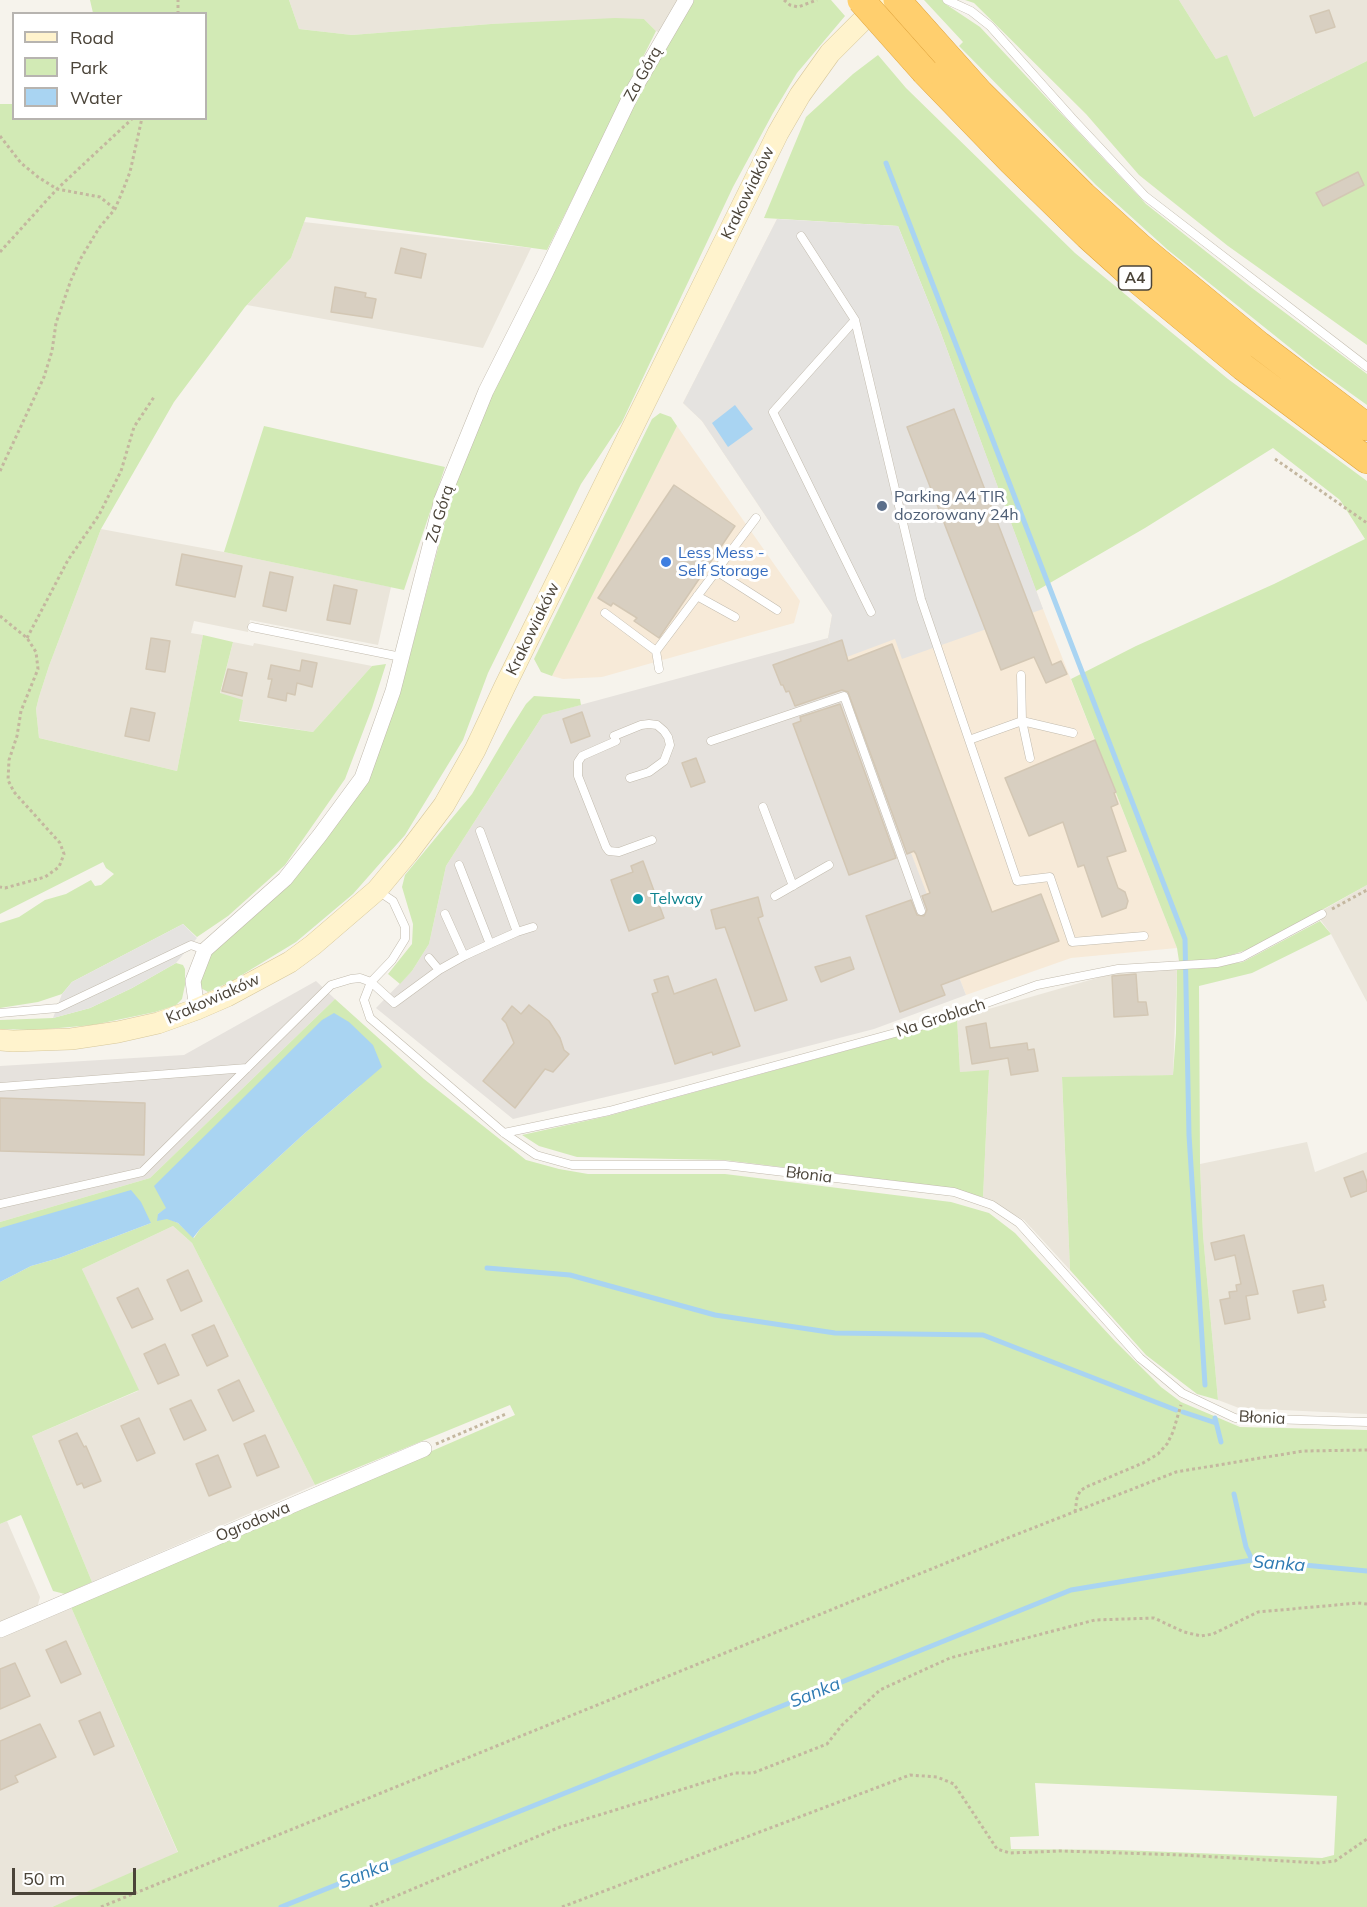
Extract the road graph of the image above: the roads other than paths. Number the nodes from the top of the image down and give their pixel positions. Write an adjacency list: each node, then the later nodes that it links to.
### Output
1 (686, 0): 20 (street, Za Górą)
2 (861, 0): 10 (highway, A4, bridge)
3 (883, 0): 35 (main road, Krakowiaków)
4 (897, 0): 9 (highway, A4)
5 (948, 0): 8 (lane)
6 (801, 236): 7 (lane)
7 (855, 320): 16 (lane); 25 (lane)
8 (1367, 367)
9 (1367, 427)
10 (1367, 460)
11 (756, 518): 12 (lane)
12 (716, 571): 13 (lane); 14 (lane)
13 (697, 596): 17 (lane); 19 (lane)
14 (777, 610)
15 (605, 612): 19 (lane)
16 (871, 612)
17 (735, 617)
18 (252, 627): 20 (lane)
19 (656, 651): 21 (lane)
20 (401, 657): 44 (street, Za Górą)
21 (659, 669)
22 (1021, 675): 23 (lane)
23 (1022, 721): 24 (lane); 25 (lane); 27 (lane)
24 (1073, 734)
25 (969, 740): 42 (lane)
26 (711, 741): 37 (lane)
27 (1030, 758)
28 (630, 778): 31 (lane)
29 (763, 807): 34 (lane)
30 (480, 831): 41 (lane)
31 (652, 840)
32 (459, 865): 43 (lane)
33 (829, 865): 34 (lane)
34 (793, 886): 36 (lane)
35 (376, 890): 48 (lane); 49 (main road, Krakowiaków)
36 (775, 896)
37 (921, 911)
38 (445, 914): 45 (lane)
39 (1322, 914): 54 (lane, Na Groblach)
40 (533, 927): 41 (lane)
41 (517, 932): 43 (lane)
42 (1144, 936)
43 (490, 944): 45 (lane)
44 (205, 950): 49 (street, Za Górą); 50 (lane)
45 (464, 957): 47 (lane)
46 (429, 958): 47 (lane)
47 (439, 970): 48 (lane)
48 (371, 982): 52 (lane); 54 (lane, Błonia)
49 (197, 1009): 51 (main road, Krakowiaków)
50 (0, 1013)
51 (0, 1040)
52 (247, 1068): 53 (lane); 55 (lane)
53 (0, 1087)
54 (504, 1132): 56 (lane, Błonia)
55 (0, 1204)
56 (1367, 1422)
57 (424, 1449): 58 (street, Ogrodowa)
58 (0, 1630)

